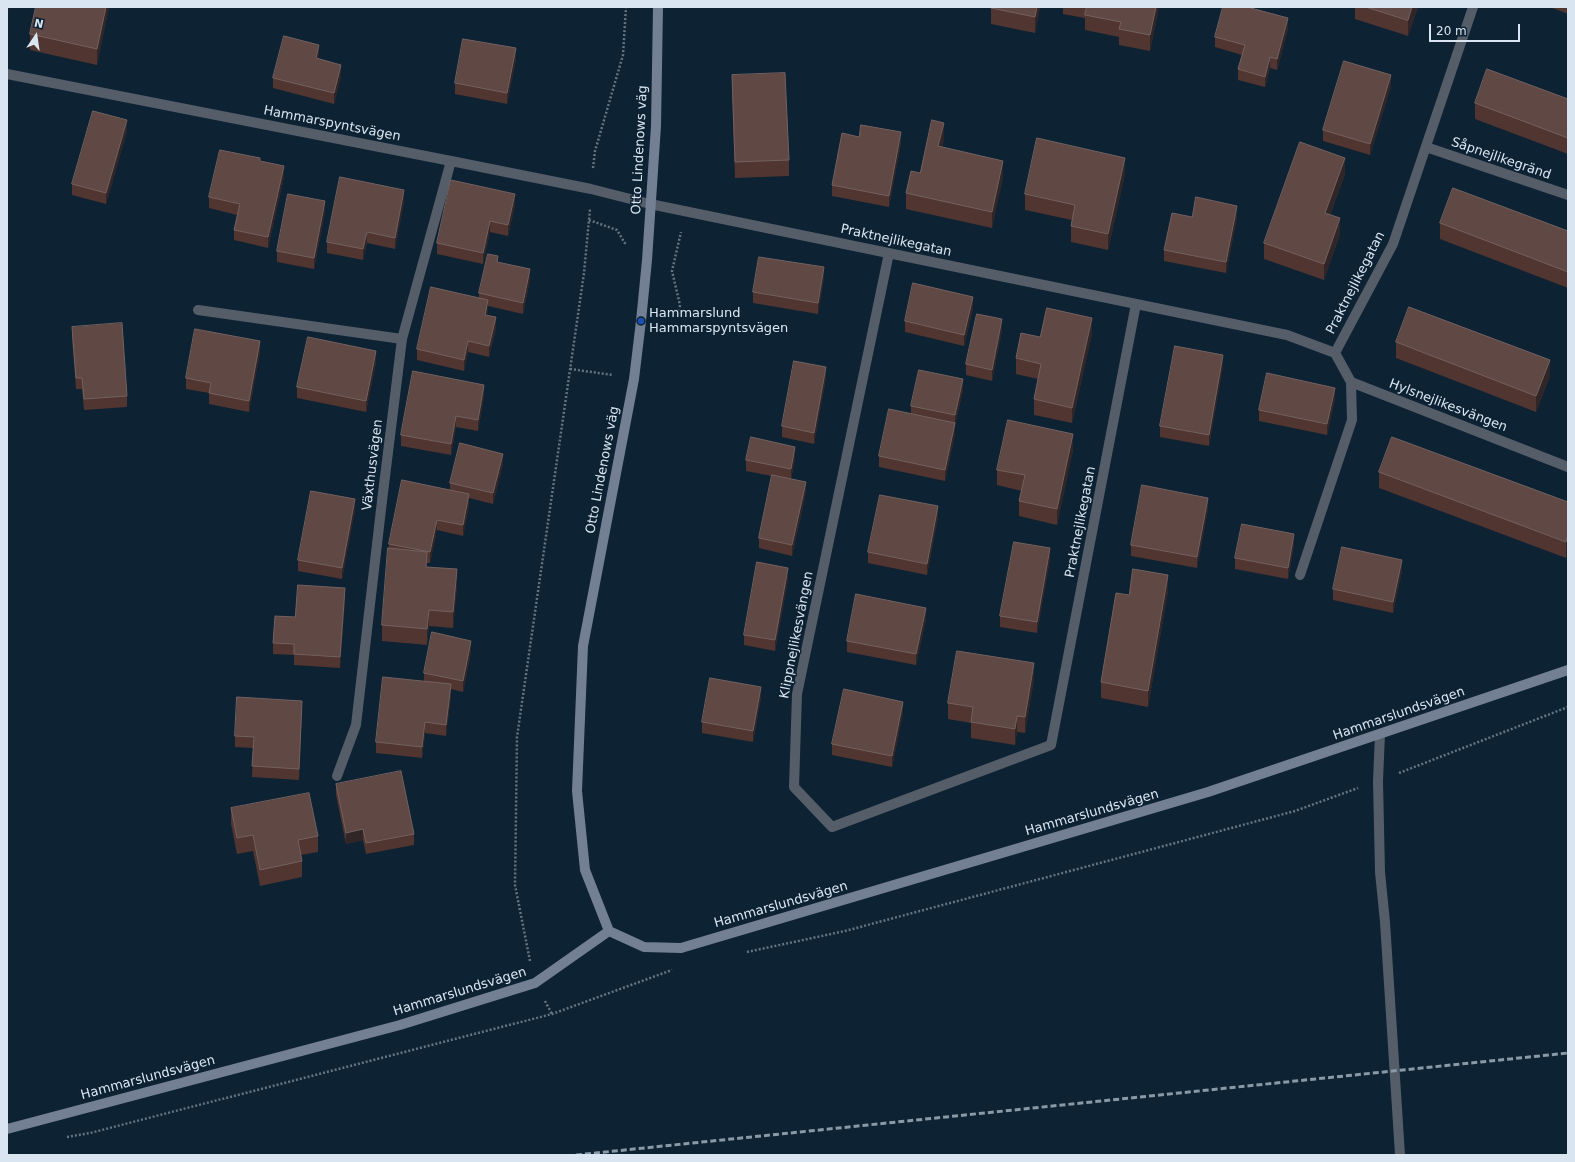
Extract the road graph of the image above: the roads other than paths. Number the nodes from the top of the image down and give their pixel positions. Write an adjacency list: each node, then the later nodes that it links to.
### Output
1 (658, 7): 7 (street, Otto Lindenows väg)
2 (1473, 7): 4 (street, Praktnejlikegatan)
3 (7, 74): 5 (street, Hammarspyntsvägen)
4 (1426, 146): 6 (street, Såpnejlikegränd); 12 (street, Praktnejlikegatan)
5 (451, 161): 7 (street, Hammarspyntsvägen); 11 (street, Växthusvägen)
6 (1568, 195)
7 (650, 204): 8 (street, Praktnejlikegatan); 20 (street, Otto Lindenows väg)
8 (889, 254): 9 (street, Praktnejlikegatan); 18 (street, Klippnejlikesvängen)
9 (1136, 304): 12 (street, Praktnejlikegatan); 18 (street, Praktnejlikegatan)
10 (198, 310): 11 (street)
11 (402, 339): 19 (street, Växthusvägen)
12 (1334, 353): 13 (street)
13 (1351, 382): 14 (street, Hylsnejlikesvängen); 15 (street)
14 (1568, 467)
15 (1300, 575)
16 (1568, 670): 17 (street, Hammarslundsvägen)
17 (1380, 734): 20 (street, Hammarslundsvägen); 22 (street)
18 (1051, 745)
19 (337, 776)
20 (609, 931): 21 (street, Hammarslundsvägen)
21 (7, 1129)
22 (1400, 1155)

